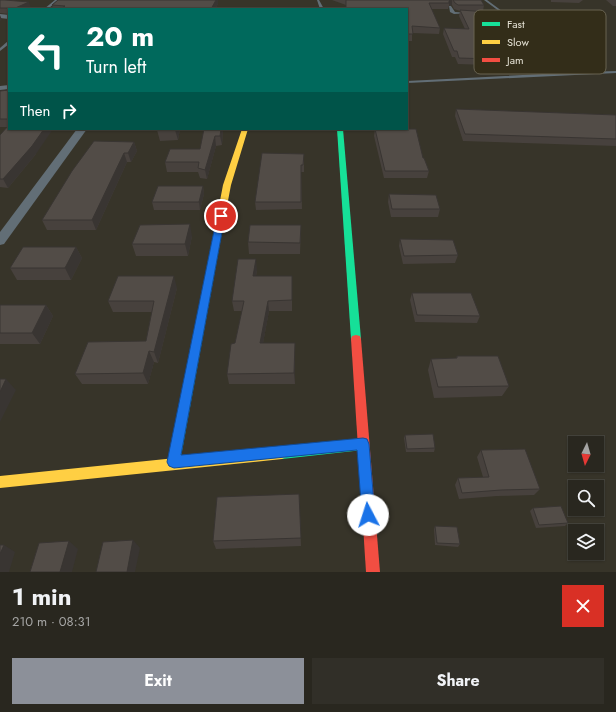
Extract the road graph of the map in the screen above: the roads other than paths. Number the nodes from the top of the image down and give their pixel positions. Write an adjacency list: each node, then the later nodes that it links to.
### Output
1 (57, 0): 4 (lane)
2 (485, 0): 5 (lane)
3 (450, 7): 6 (lane)
4 (47, 8)
5 (499, 10)
6 (473, 14)
7 (8, 43): 8 (lane)
8 (0, 50)
9 (606, 72): 10 (lane)
10 (616, 72)
11 (564, 74): 12 (lane)
12 (408, 82)
13 (81, 130): 16 (street)
14 (245, 130): 18 (street)
15 (340, 130): 17 (street)
16 (0, 241)
17 (363, 444): 18 (street); 20 (street)
18 (174, 462): 19 (street)
19 (0, 482)
20 (373, 572)

